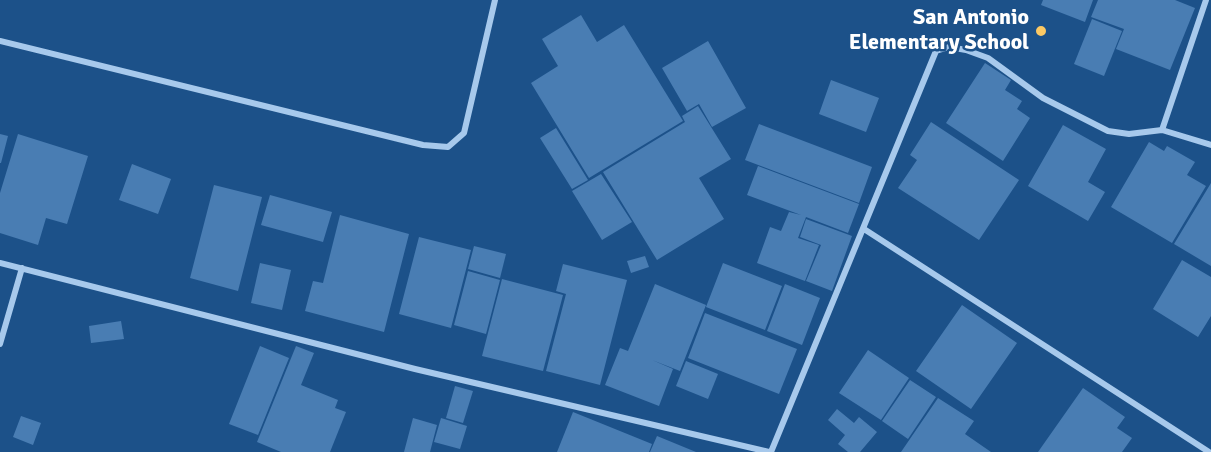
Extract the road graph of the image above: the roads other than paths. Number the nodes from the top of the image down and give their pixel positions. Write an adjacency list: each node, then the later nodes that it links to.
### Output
1 (495, 0): 3 (street)
2 (1206, 0): 4 (street)
3 (0, 41)
4 (1162, 130): 5 (street); 6 (street)
5 (1211, 145)
6 (864, 229): 10 (street); 11 (street)
7 (0, 263): 8 (street)
8 (22, 268): 9 (street); 10 (street)
9 (0, 344)
10 (770, 452)
11 (1209, 452)

